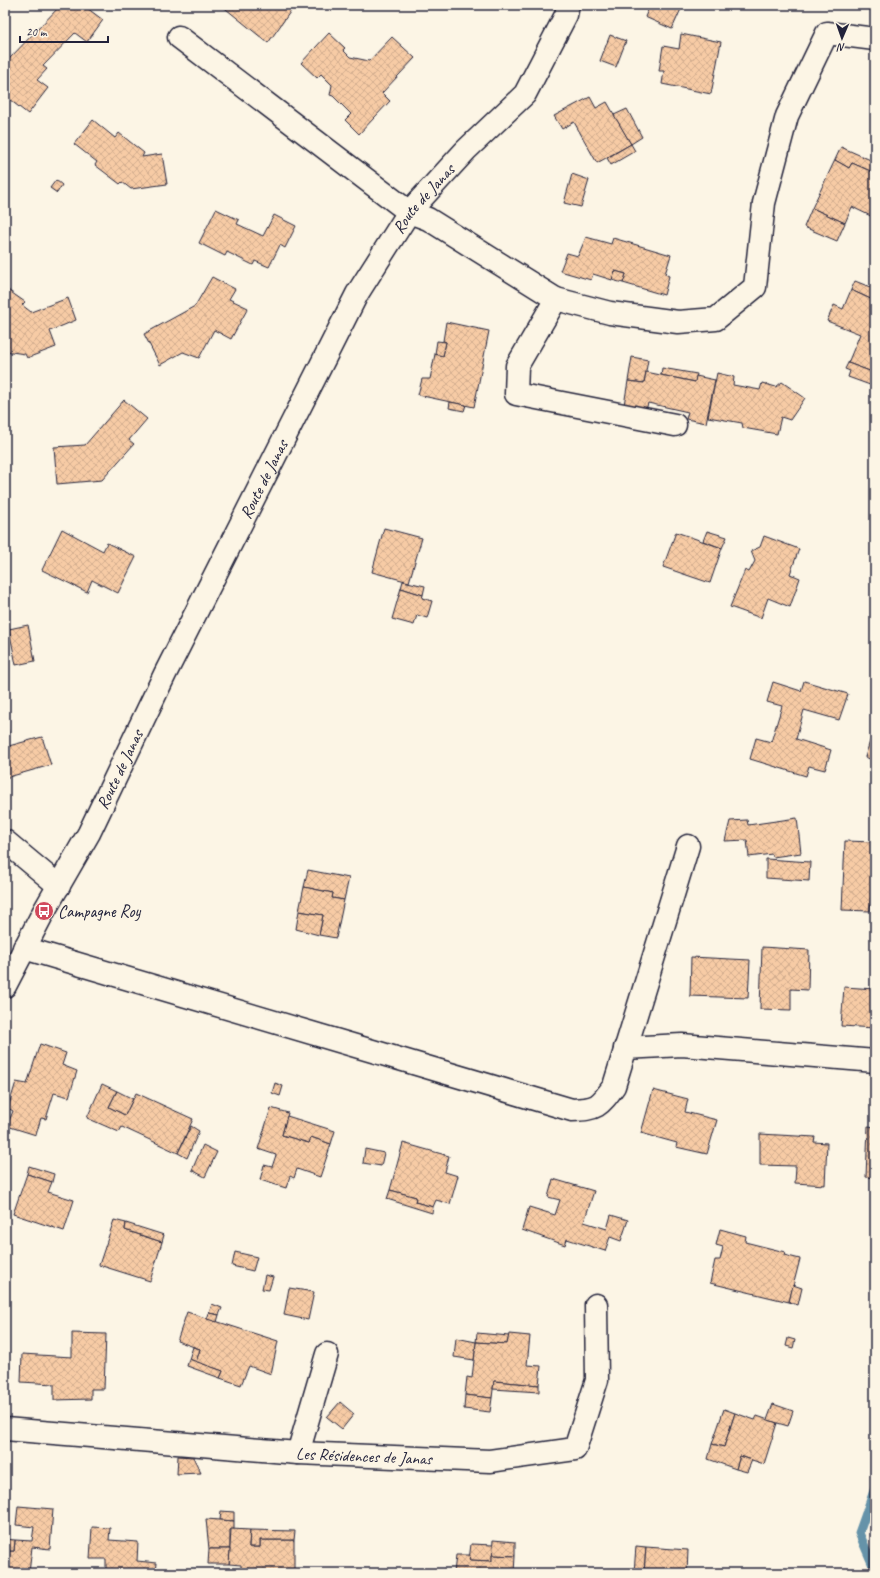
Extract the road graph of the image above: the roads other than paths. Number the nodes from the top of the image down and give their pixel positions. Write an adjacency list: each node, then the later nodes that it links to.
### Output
1 (568, 5): 4 (street, Route de Janas)
2 (179, 37): 4 (street)
3 (875, 39): 5 (street)
4 (409, 212): 5 (street); 9 (street, Route de Janas)
5 (556, 299): 6 (street)
6 (675, 425)
7 (5, 841): 9 (street)
8 (688, 846): 12 (street)
9 (59, 886): 10 (street, Route de Janas)
10 (24, 948): 11 (street, Route de Janas); 12 (street)
11 (5, 986)
12 (625, 1048): 13 (street)
13 (875, 1061)
14 (596, 1305): 17 (street, Les Résidences de Janas)
15 (327, 1354): 17 (street)
16 (5, 1430): 17 (street, Les Résidences de Janas)
17 (298, 1452)

